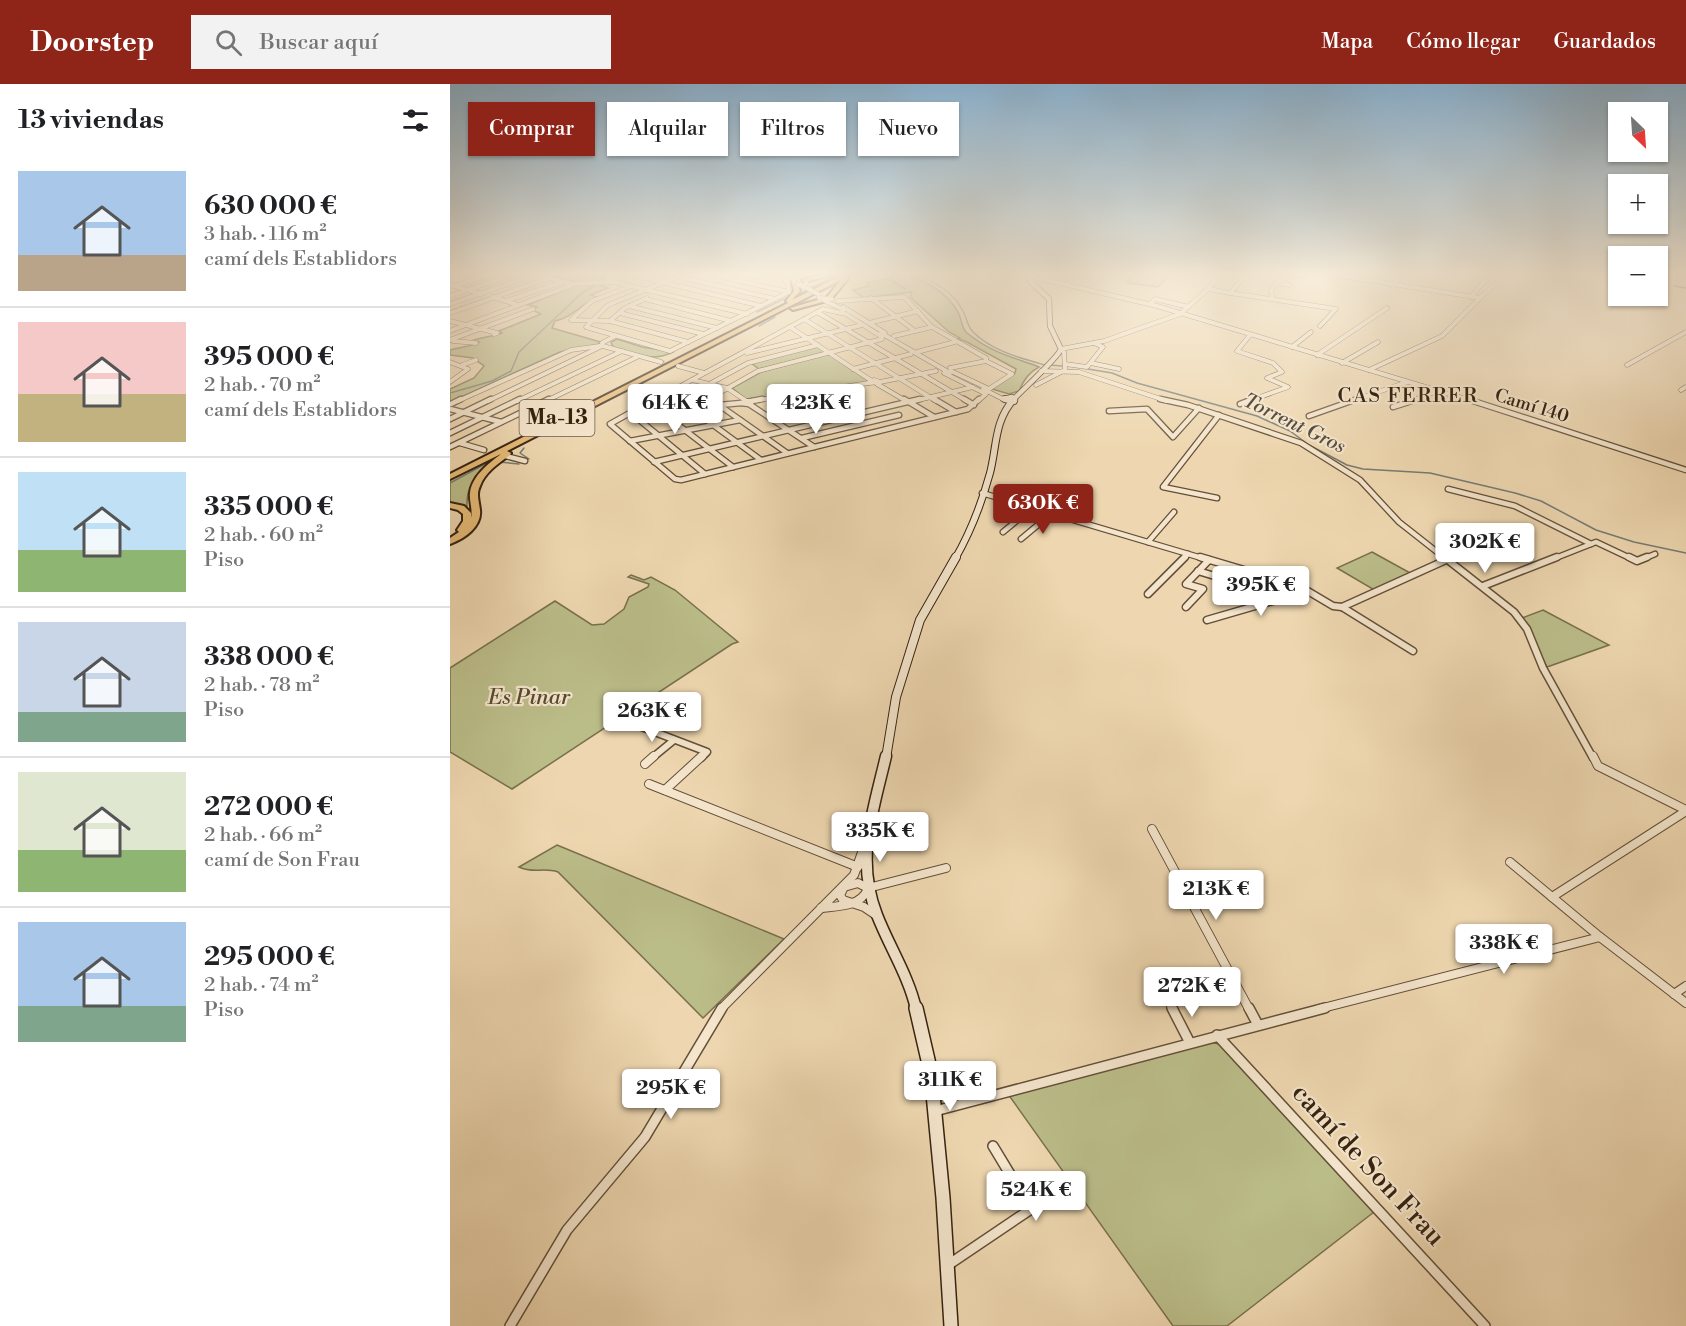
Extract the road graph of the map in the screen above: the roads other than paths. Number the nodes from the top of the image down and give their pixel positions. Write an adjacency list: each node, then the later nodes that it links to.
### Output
1 (471, 333): 32 (street)
2 (497, 333): 26 (street)
3 (605, 333): 29 (street)
4 (654, 333): 33 (street)
5 (699, 333): 27 (street)
6 (707, 333): 44 (street)
7 (717, 333): 141 (highway, Ma-13)
8 (733, 333): 125 (highway, Ma-13)
9 (740, 333): 152 (highway)
10 (779, 333): 49 (street)
11 (799, 333): 30 (street)
12 (826, 333): 30 (street); 41 (street)
13 (851, 333): 37 (street)
14 (878, 333): 31 (street)
15 (881, 333): 31 (street)
16 (882, 333): 31 (street)
17 (907, 333): 31 (street)
18 (942, 333): 34 (street)
19 (1054, 333): 45 (street)
20 (1124, 333): 38 (street)
21 (1243, 333): 28 (street, Camí 140)
22 (1310, 333): 42 (street)
23 (1350, 333): 50 (street)
24 (1445, 333): 70 (street)
25 (1684, 333): 62 (street)
26 (494, 334)
27 (703, 334): 33 (street)
28 (1250, 335): 42 (street, Camí 140); 94 (street)
29 (615, 336): 39 (street); 44 (street)
30 (807, 338): 40 (street); 49 (street)
31 (888, 338): 37 (street); 46 (street); 48 (street); 67 (street)
32 (450, 341): 36 (street)
33 (688, 342): 44 (street)
34 (956, 342): 46 (street); 54 (street)
35 (1378, 342): 59 (street)
36 (476, 343)
37 (867, 343): 41 (street); 52 (street)
38 (1094, 343): 45 (street); 58 (street)
39 (605, 345): 43 (street); 97 (street); 104 (street)
40 (818, 345): 47 (street); 57 (street)
41 (849, 348): 47 (street); 60 (street)
42 (1292, 348): 50 (street, Camí 140)
43 (622, 351): 51 (street); 110 (street)
44 (670, 351)
45 (1063, 351): 65 (street); 69 (street)
46 (917, 352): 64 (street)
47 (829, 353): 66 (street); 71 (street)
48 (911, 354): 52 (street); 67 (street)
49 (738, 355): 57 (street); 73 (street)
50 (1317, 355): 59 (street, Camí 140)
51 (639, 356): 56 (street); 114 (street)
52 (892, 359): 60 (street); 74 (street)
53 (476, 360): 61 (street)
54 (986, 361): 72 (street); 72 (street)
55 (450, 362): 61 (street)
56 (661, 362)
57 (748, 363): 71 (street); 84 (street)
58 (1091, 363): 65 (street); 68 (street)
59 (1342, 363): 70 (street, Camí 140)
60 (873, 364): 66 (street); 77 (street)
61 (462, 365): 76 (street)
62 (1627, 365)
63 (678, 366): 73 (street)
64 (943, 367): 67 (street); 72 (street)
65 (1065, 368): 69 (street); 82 (street); 101 (street)
66 (853, 369): 81 (street)
67 (936, 369): 72 (street); 74 (street)
68 (1119, 369)
69 (1045, 370): 82 (street)
70 (1369, 370): 79 (street, Camí 140)
71 (758, 371): 86 (street)
72 (948, 371): 85 (street); 90 (street)
73 (704, 374): 78 (street)
74 (918, 374): 77 (street); 88 (street)
75 (450, 376): 76 (street)
76 (458, 378): 80 (street)
77 (896, 378): 83 (street); 89 (street)
78 (691, 380): 84 (street); 106 (street)
79 (1407, 381): 87 (street, Camí 140); 109 (street)
80 (450, 382)
81 (870, 382): 83 (street); 92 (street)
82 (1034, 382): 90 (street)
83 (878, 383): 93 (street)
84 (709, 384): 86 (street); 102 (street)
85 (973, 387): 88 (street); 96 (street)
86 (727, 388): 91 (street); 100 (street)
87 (1437, 391): 98 (street); 140 (street, Camí 140)
88 (950, 392): 89 (street); 96 (street)
89 (930, 397): 93 (street); 105 (street)
90 (1009, 399): 145 (street)
91 (743, 402): 92 (street); 95 (street)
92 (751, 402): 119 (street)
93 (907, 402): 99 (street); 111 (street)
94 (1240, 404)
95 (719, 405): 100 (street); 113 (street)
96 (974, 405): 105 (street)
97 (450, 406): 104 (street)
98 (1393, 406)
99 (886, 407): 107 (street); 119 (street)
100 (692, 408): 102 (street); 116 (street)
101 (1199, 408): 103 (street); 108 (street)
102 (660, 411): 106 (street); 118 (street)
103 (1108, 411)
104 (464, 412): 110 (street); 112 (street)
105 (956, 412): 111 (street)
106 (630, 413): 122 (street); 126 (street)
107 (899, 415): 115 (street); 117 (street)
108 (1219, 415): 146 (street); 159 (street)
109 (1309, 416)
110 (483, 417): 114 (street); 120 (street)
111 (934, 418): 115 (street)
112 (450, 419)
113 (740, 420): 116 (street); 123 (street)
114 (501, 422): 128 (street)
115 (913, 423): 121 (street)
116 (713, 425): 118 (street); 127 (street)
117 (852, 426): 121 (street); 124 (street)
118 (686, 430): 122 (street); 131 (street)
119 (789, 430): 123 (street); 124 (street)
120 (450, 433)
121 (864, 435): 130 (street)
122 (659, 436): 126 (street); 134 (street)
123 (763, 436): 127 (street); 133 (street)
124 (802, 438): 130 (street)
125 (523, 440): 143 (highway, Ma-13); 152 (highway)
126 (630, 441): 138 (street)
127 (736, 442): 131 (street); 136 (street)
128 (459, 443): 129 (street); 132 (street)
129 (450, 447)
130 (814, 447): 133 (street)
131 (710, 449): 134 (street); 139 (street)
132 (484, 450)
133 (787, 453): 136 (street)
134 (682, 455): 138 (street); 142 (street)
135 (506, 456): 137 (street)
136 (761, 460): 139 (street)
137 (525, 461)
138 (654, 462): 142 (street)
139 (733, 467): 142 (street)
140 (1686, 470)
141 (450, 471)
142 (705, 474)
143 (450, 477)
144 (1448, 489): 155 (street)
145 (982, 493): 148 (street); 176 (street)
146 (1217, 498)
147 (450, 504): 152 (highway)
148 (1032, 508): 150 (street); 151 (street)
149 (1174, 512): 154 (street)
150 (1051, 514): 153 (street); 154 (street)
151 (1003, 532)
152 (450, 539)
153 (1021, 539)
154 (1148, 542): 156 (street)
155 (1591, 544): 157 (street); 161 (street)
156 (1188, 554): 158 (street); 164 (street)
157 (1655, 554)
158 (1209, 560): 160 (street); 163 (street)
159 (1446, 560): 161 (street); 166 (street)
160 (1198, 571): 162 (street); 165 (street)
161 (1483, 586): 174 (street)
162 (1261, 590)
163 (1307, 591): 166 (street); 167 (street)
164 (1148, 594)
165 (1186, 607)
166 (1342, 607): 168 (street)
167 (1207, 620)
168 (1413, 651)
169 (634, 724): 170 (street)
170 (674, 740): 171 (street); 173 (street)
171 (645, 764)
172 (649, 784): 173 (street)
173 (665, 790): 178 (street)
174 (1686, 811): 182 (street)
175 (1152, 829): 191 (street)
176 (866, 841): 178 (street); 181 (street)
177 (1510, 862): 182 (street)
178 (858, 867): 180 (street)
179 (946, 868): 181 (street)
180 (844, 887): 181 (street); 183 (street); 184 (street)
181 (868, 888): 183 (street); 185 (street)
182 (1552, 897): 186 (street)
183 (849, 903): 184 (street); 185 (street)
184 (821, 908): 197 (street)
185 (877, 915): 194 (street)
186 (1600, 937): 188 (street); 191 (street)
187 (1686, 986): 188 (street)
188 (1674, 994): 189 (street)
189 (1686, 1003)
190 (1170, 1004): 193 (street)
191 (1258, 1024): 192 (street)
192 (1217, 1035): 193 (street); 199 (street, camí de Son Frau)
193 (1190, 1043): 194 (street)
194 (935, 1111): 196 (street)
195 (993, 1146): 196 (street)
196 (948, 1265): 198 (street)
197 (510, 1326)
198 (951, 1326)
199 (1485, 1326)

